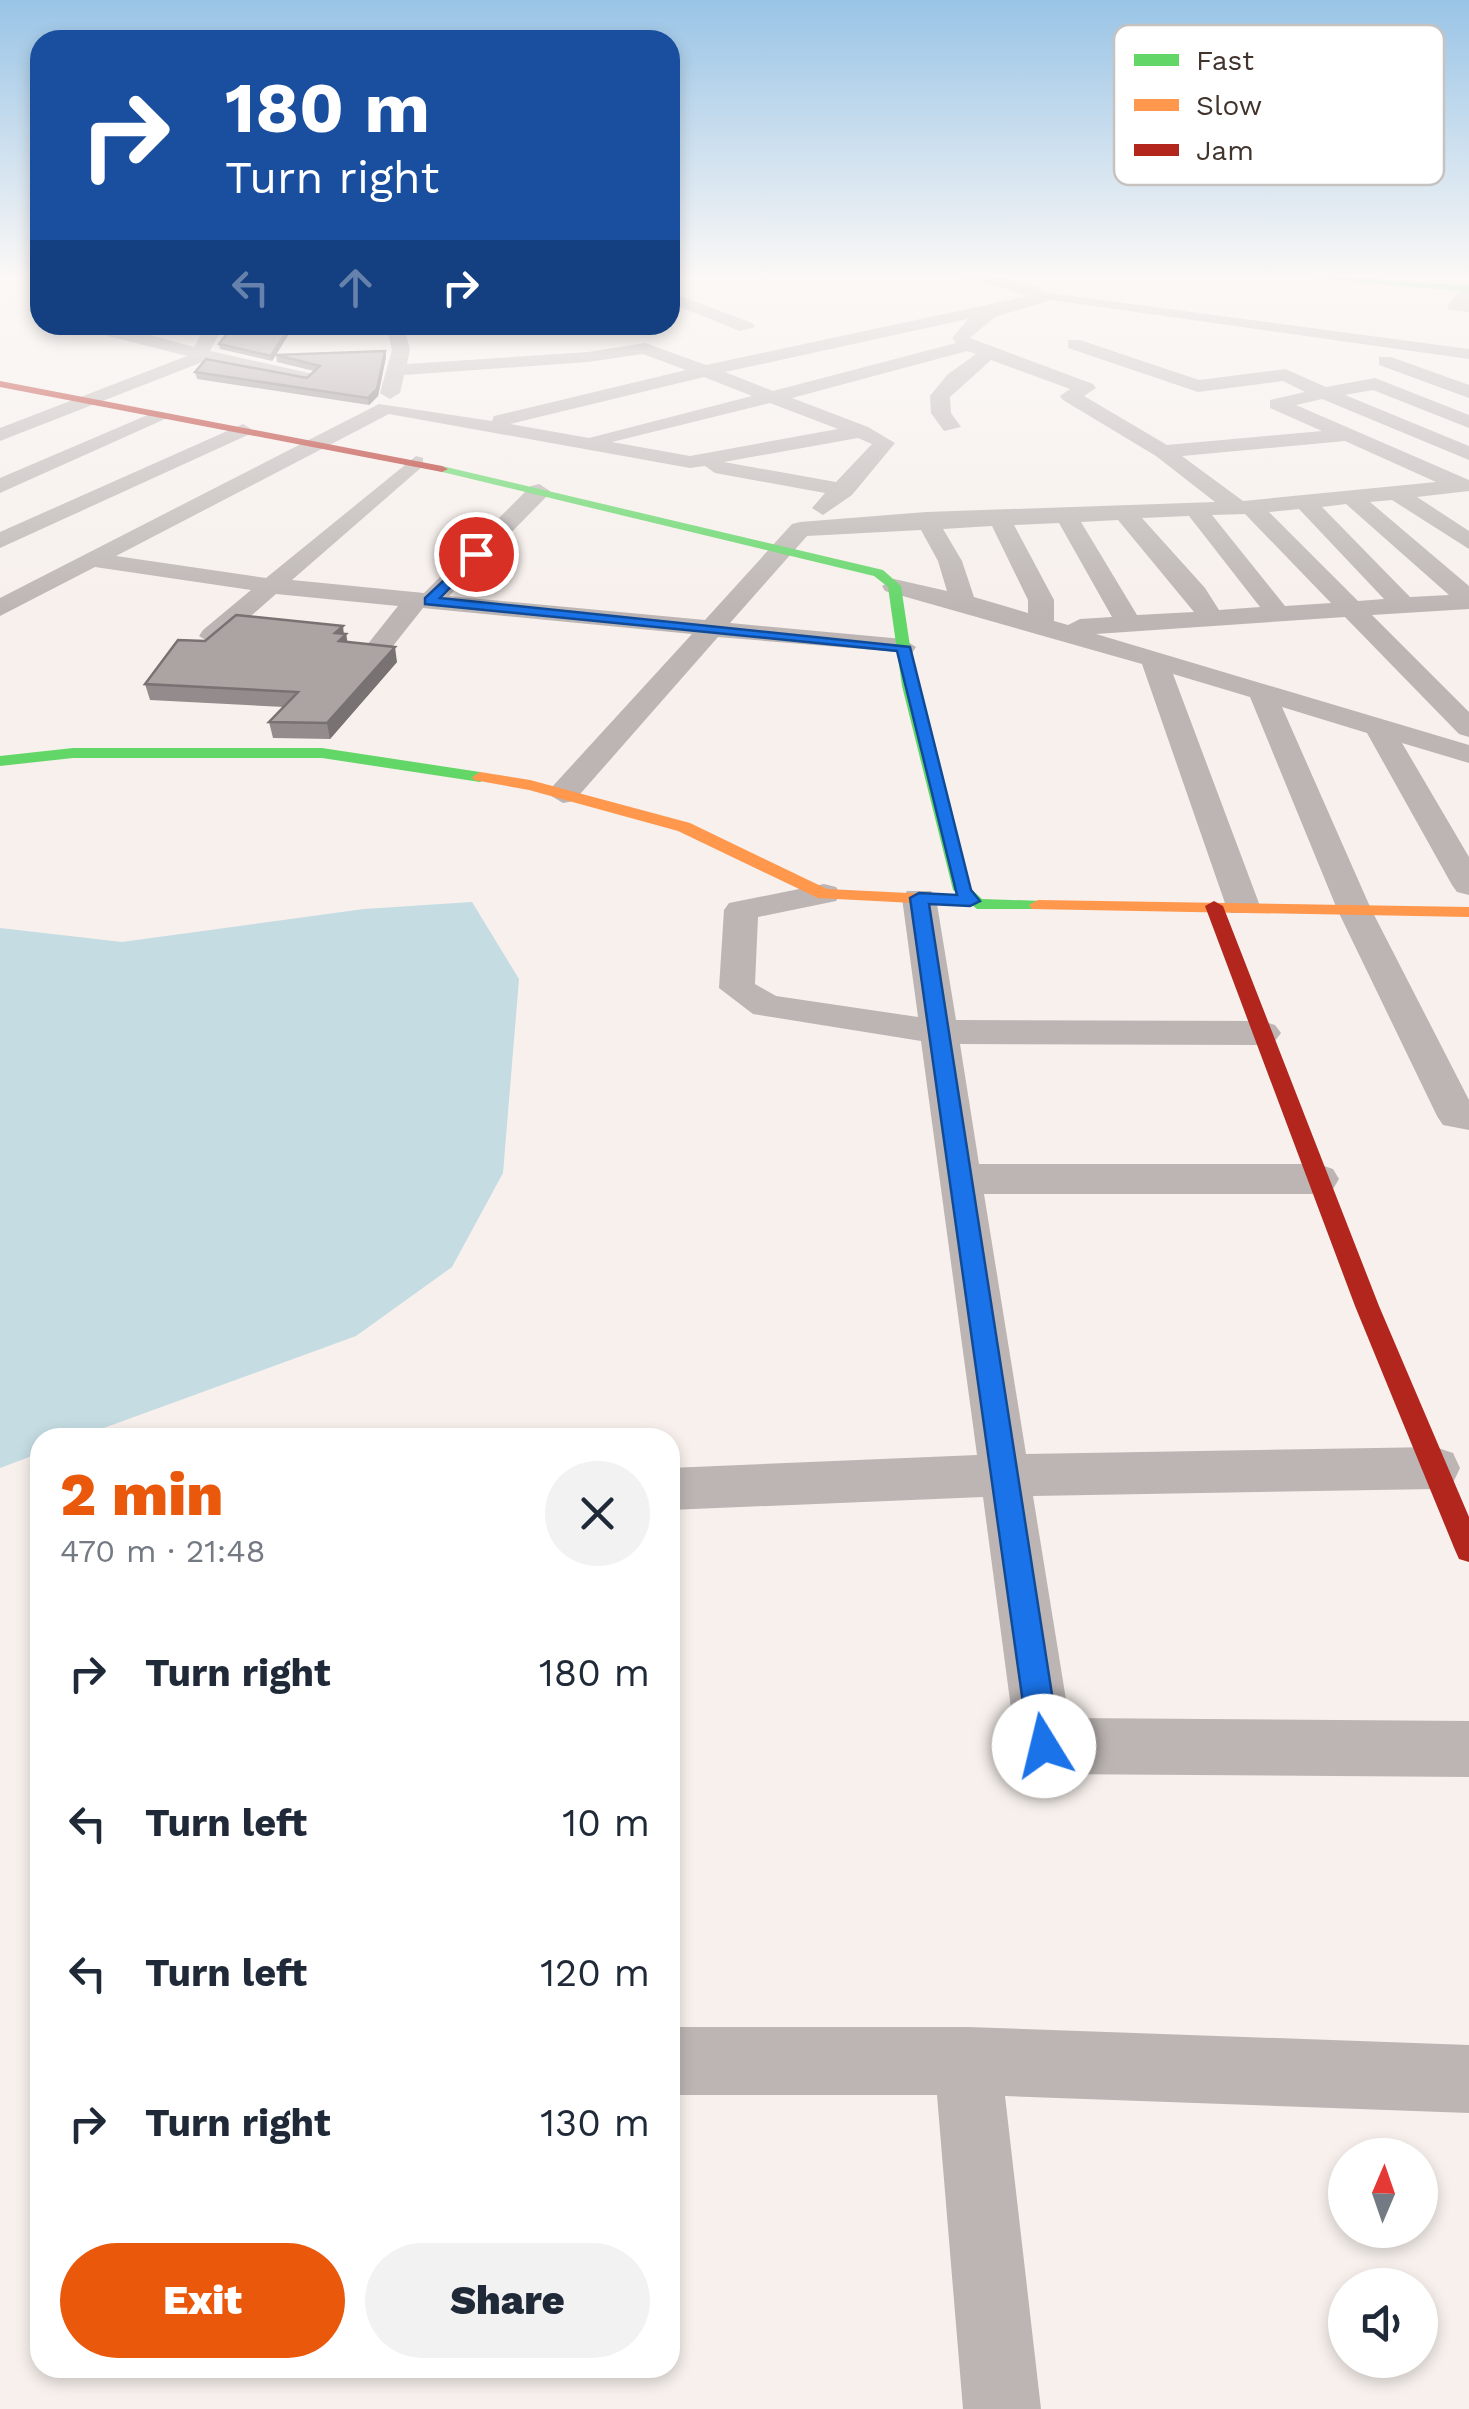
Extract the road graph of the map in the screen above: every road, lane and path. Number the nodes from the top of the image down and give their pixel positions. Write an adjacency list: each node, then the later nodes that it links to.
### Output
1 (19, 387): 16 (main road)
2 (119, 387): 16 (street)
3 (392, 387): 18 (street)
4 (636, 387): 21 (street)
5 (749, 387): 15 (street)
6 (805, 387): 15 (street)
7 (950, 387): 22 (street)
8 (1084, 387): 32 (street)
9 (1236, 387): 17 (street)
10 (1313, 387): 13 (street)
11 (1356, 387): 13 (street)
12 (1383, 387): 20 (street)
13 (1324, 393): 17 (street); 33 (street)
14 (424, 394): 18 (street)
15 (772, 396): 24 (street); 28 (street)
16 (85, 400): 19 (main road); 25 (street)
17 (1278, 404): 26 (street)
18 (387, 406): 21 (street); 30 (street)
19 (164, 415): 23 (main road); 39 (street)
20 (1469, 422)
21 (483, 424): 28 (street)
22 (951, 427)
23 (243, 430): 30 (main road); 47 (street)
24 (861, 431): 36 (street); 40 (street)
25 (0, 434)
26 (1347, 435): 27 (street); 43 (street)
27 (1300, 439): 29 (street); 34 (street)
28 (583, 442): 36 (street)
29 (1254, 443): 31 (street); 37 (street)
30 (316, 444): 35 (main road); 53 (street)
31 (1200, 448): 32 (street); 38 (street)
32 (1163, 452): 46 (street)
33 (1469, 454)
34 (1328, 457)
35 (416, 462): 42 (main road); 59 (street)
36 (690, 462): 40 (street)
37 (1283, 462)
38 (1230, 466)
39 (0, 488): 47 (street)
40 (844, 490): 54 (street)
41 (1350, 490): 44 (street); 45 (street); 63 (street)
42 (539, 491): 54 (main road); 62 (street)
43 (1461, 491): 44 (street)
44 (1392, 493): 56 (street)
45 (1303, 495): 46 (street); 65 (street)
46 (1250, 500): 48 (street); 67 (street)
47 (78, 505): 53 (street); 55 (street)
48 (1195, 508): 49 (street); 68 (street)
49 (1124, 512): 50 (street); 69 (street)
50 (1065, 514): 51 (street); 70 (street)
51 (998, 516): 52 (street); 72 (street)
52 (926, 519): 54 (street); 64 (street)
53 (168, 521): 57 (street)
54 (792, 538): 60 (main road); 71 (street)
55 (0, 541)
56 (1469, 542)
57 (92, 559): 58 (street); 66 (street)
58 (186, 575): 59 (street); 61 (street)
59 (272, 586): 62 (street); 73 (street)
60 (894, 586): 64 (street); 74 (main road)
61 (158, 594)
62 (423, 600): 71 (street); 75 (street)
63 (1469, 600): 65 (street)
64 (963, 602): 72 (street)
65 (1403, 606): 67 (street)
66 (0, 608)
67 (1349, 609): 68 (street); 79 (street)
68 (1278, 614): 69 (street)
69 (1211, 618): 70 (street)
70 (1129, 624): 72 (street)
71 (712, 627): 74 (street); 82 (street)
72 (1048, 627): 76 (street)
73 (212, 636)
74 (903, 647): 86 (main road)
75 (376, 650)
76 (1154, 658): 77 (street); 87 (street)
77 (1261, 691): 78 (street); 88 (street)
78 (1378, 726): 80 (street); 83 (street)
79 (1469, 728)
80 (1469, 754)
81 (0, 761): 82 (main road)
82 (564, 794): 84 (main road)
83 (1469, 886)
84 (824, 894): 85 (main road); 90 (street)
85 (919, 898): 86 (main road); 90 (street)
86 (970, 901): 87 (main road)
87 (1228, 906): 88 (main road); 91 (main road)
88 (1354, 909): 89 (main road); 92 (street)
89 (1469, 912)
90 (938, 1032): 91 (street); 93 (street)
91 (1262, 1034): 94 (main road)
92 (1469, 1117)
93 (959, 1179): 94 (street); 96 (street)
94 (1318, 1179): 95 (main road)
95 (1435, 1468): 96 (street); 98 (main road)
96 (1002, 1475): 97 (street); 99 (street)
97 (680, 1490)
98 (1469, 1550)
99 (1469, 1749)
100 (968, 2061): 101 (street); 102 (street); 103 (street)
101 (680, 2062)
102 (1469, 2079)
103 (1002, 2409)

